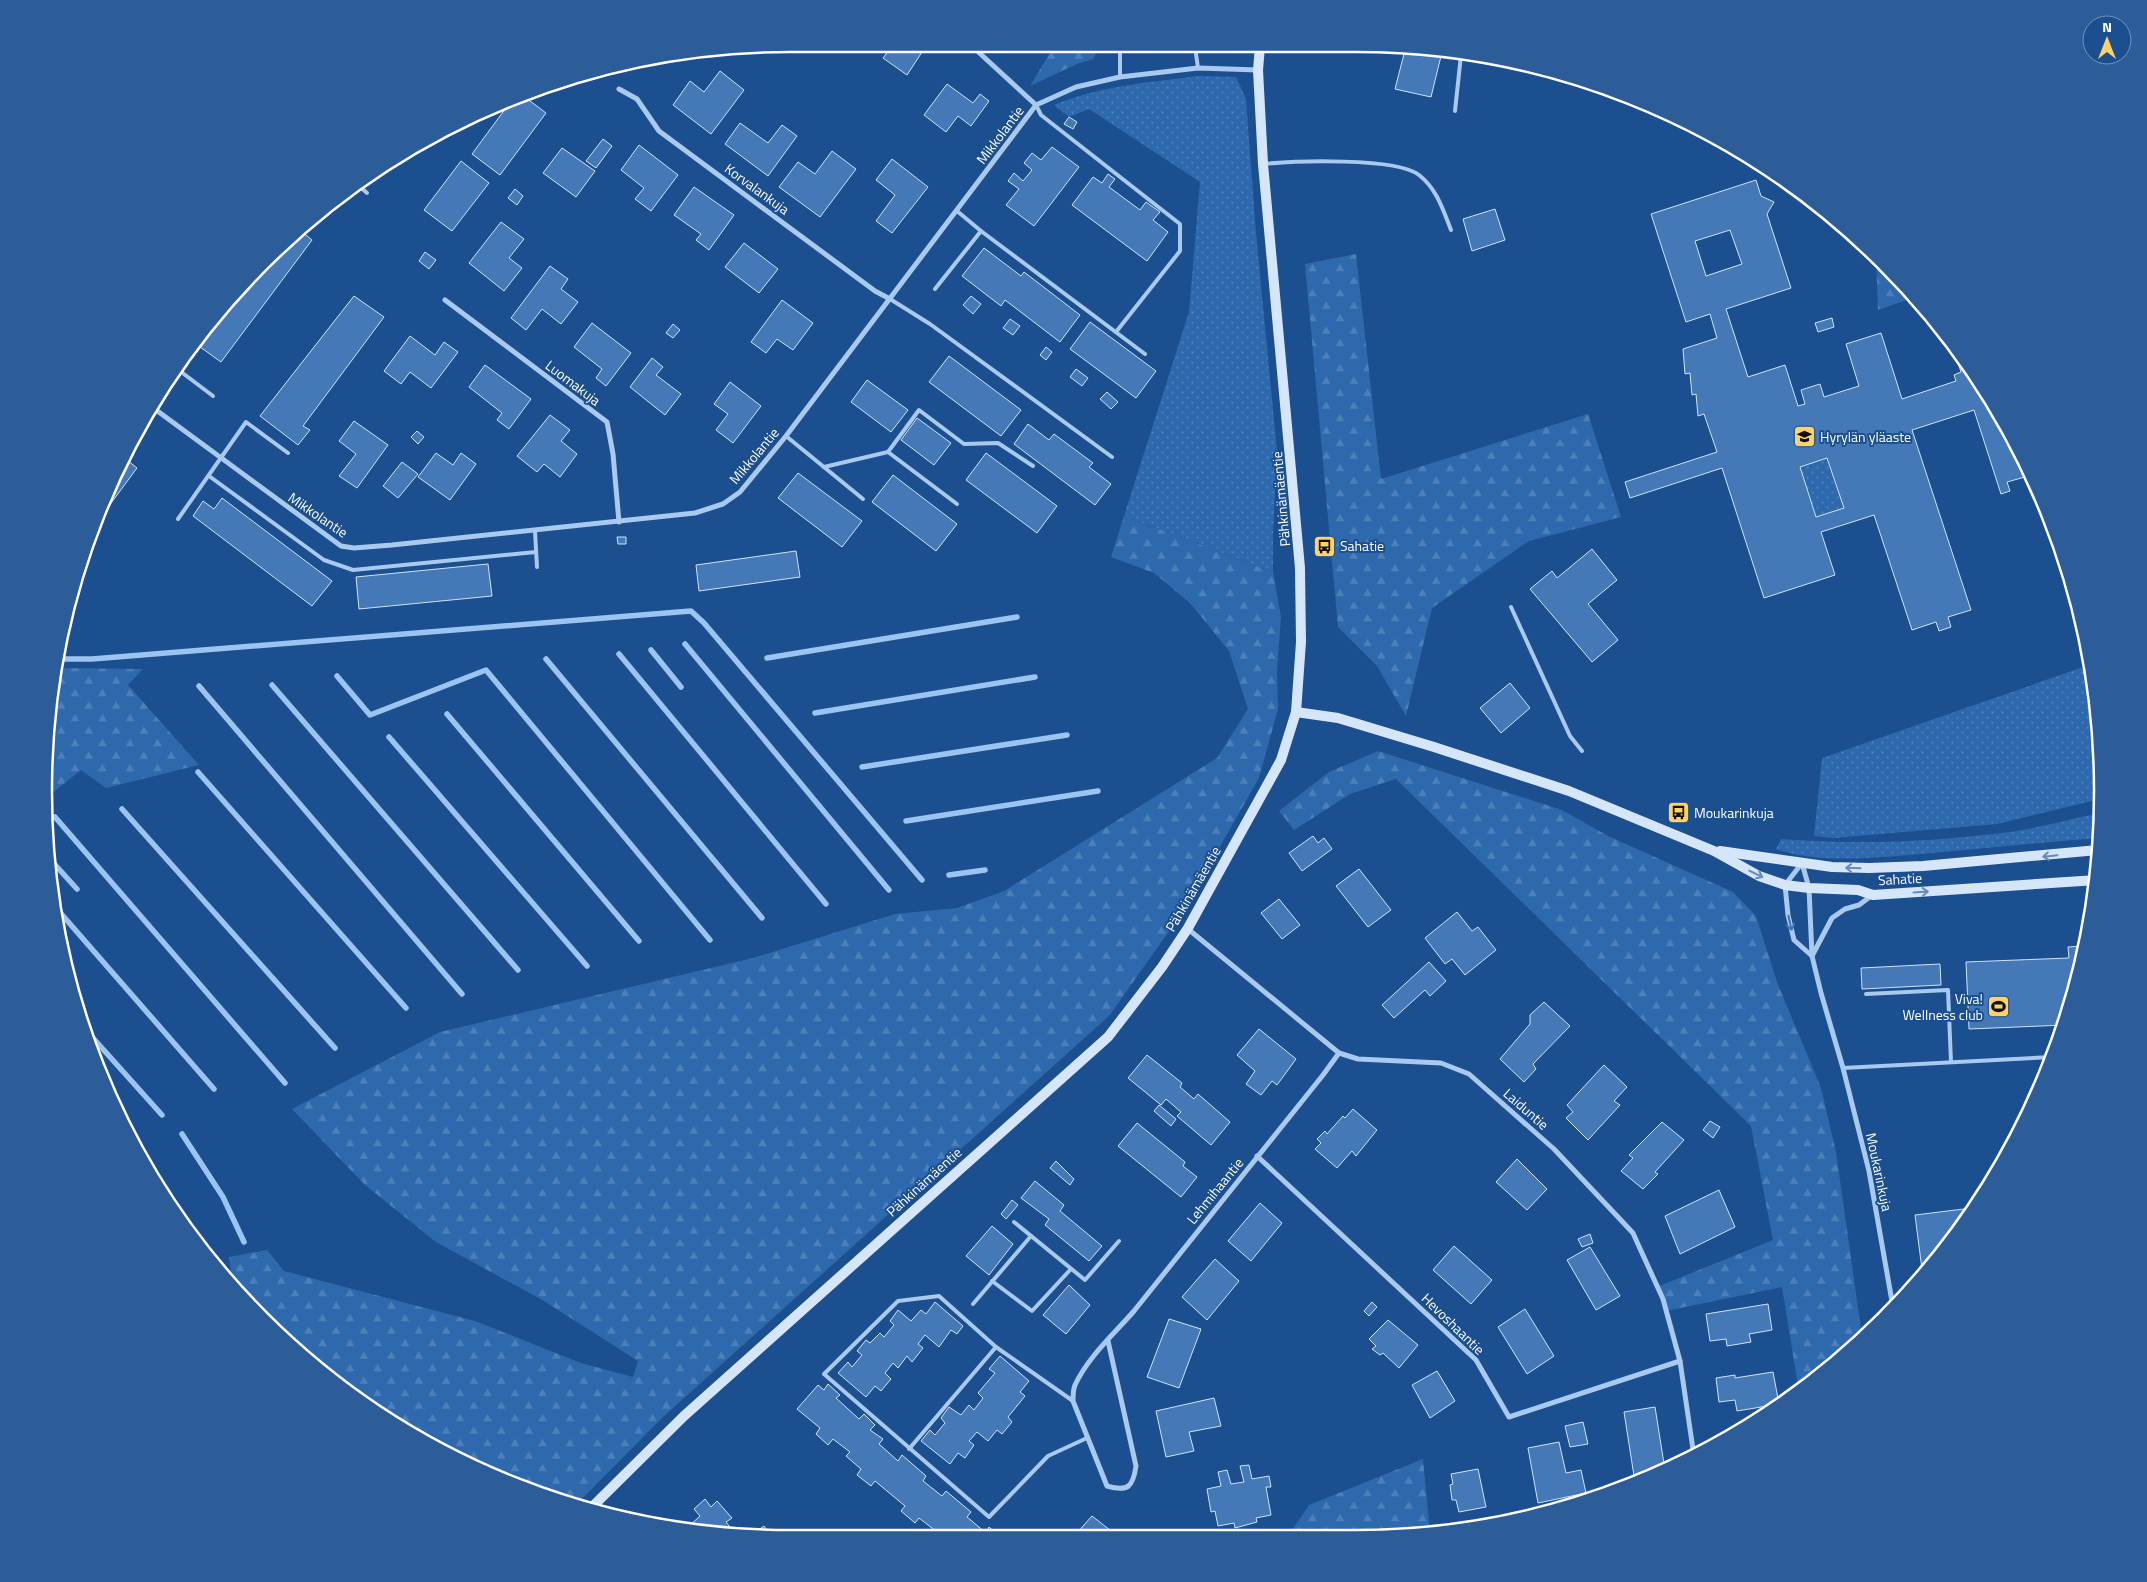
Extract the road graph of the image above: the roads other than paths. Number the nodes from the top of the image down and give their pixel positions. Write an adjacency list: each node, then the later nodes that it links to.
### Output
1 (978, 52): 10 (street)
2 (1120, 52): 8 (lane)
3 (1196, 52): 6 (lane)
4 (1260, 52): 7 (street, Pähkinämäentie)
5 (1460, 60): 11 (lane)
6 (1198, 68): 7 (street, Mikkolantie); 8 (street, Mikkolantie)
7 (1258, 70): 12 (street, Pähkinämäentie)
8 (1120, 77): 10 (street, Mikkolantie)
9 (619, 89): 19 (street, Korvalankuja)
10 (1036, 105): 15 (street, Mikkolantie); 21 (lane)
11 (1455, 111)
12 (1263, 164): 16 (lane); 42 (street, Pähkinämäentie)
13 (363, 190): 14 (lane)
14 (367, 193)
15 (957, 211): 17 (lane); 19 (street, Mikkolantie)
16 (1452, 230)
17 (981, 231): 18 (lane); 21 (lane)
18 (935, 289)
19 (890, 299): 26 (street, Mikkolantie); 30 (lane)
20 (445, 300): 37 (street, Luomakuja)
21 (1116, 332): 22 (lane)
22 (1145, 354)
23 (183, 373): 24 (lane)
24 (213, 396)
25 (158, 411): 29 (street, Mikkolantie)
26 (786, 436): 32 (lane); 37 (street, Mikkolantie)
27 (888, 452): 31 (lane); 32 (lane); 35 (lane)
28 (288, 453): 29 (lane)
29 (221, 458): 33 (lane); 38 (street, Mikkolantie)
30 (1112, 458)
31 (1033, 466)
32 (824, 467): 34 (lane)
33 (209, 476): 36 (lane); 39 (lane)
34 (863, 499)
35 (957, 504)
36 (178, 520)
37 (619, 522): 38 (street, Mikkolantie)
38 (535, 531): 39 (lane)
39 (536, 552): 40 (lane)
40 (537, 567)
41 (1511, 607): 43 (lane)
42 (1296, 712): 44 (street, Sahatie); 51 (street, Pähkinämäentie)
43 (1582, 751)
44 (1714, 851): 46 (street, Sahatie); 48 (street, Sahatie, one-way to 48)
45 (2092, 851): 46 (street, Sahatie, one-way to 46)
46 (1802, 863): 48 (street); 49 (street, Moukarinkuja)
47 (2089, 881): 50 (street, Sahatie, one-way to 47)
48 (1785, 885): 49 (street, Sahatie); 52 (street, one-way to 52)
49 (1809, 888): 50 (street, Sahatie); 52 (street, Moukarinkuja)
50 (1873, 895): 52 (street)
51 (1188, 928): 54 (street, Laiduntie); 73 (street, Pähkinämäentie)
52 (1812, 956): 57 (street, Moukarinkuja)
53 (1866, 994): 56 (lane)
54 (1339, 1053): 58 (street, Lehmihaantie); 68 (street, Laiduntie)
55 (2044, 1057): 56 (lane)
56 (1951, 1062): 57 (lane)
57 (1843, 1068): 64 (street, Moukarinkuja)
58 (1257, 1156): 66 (street, Lehmihaantie); 68 (street, Hevoshaantie)
59 (1014, 1222): 60 (lane)
60 (1031, 1236): 62 (lane); 63 (lane)
61 (1119, 1241): 62 (lane)
62 (1072, 1269): 63 (lane)
63 (992, 1281): 65 (lane)
64 (1891, 1299)
65 (972, 1304)
66 (1108, 1341): 69 (street, Lehmihaantie); 70 (street)
67 (996, 1347): 69 (lane); 72 (lane); 72 (lane)
68 (1680, 1361): 71 (street, Laiduntie)
69 (1073, 1401): 70 (street)
70 (1087, 1438): 72 (lane)
71 (1693, 1448)
72 (909, 1449)
73 (596, 1503)

